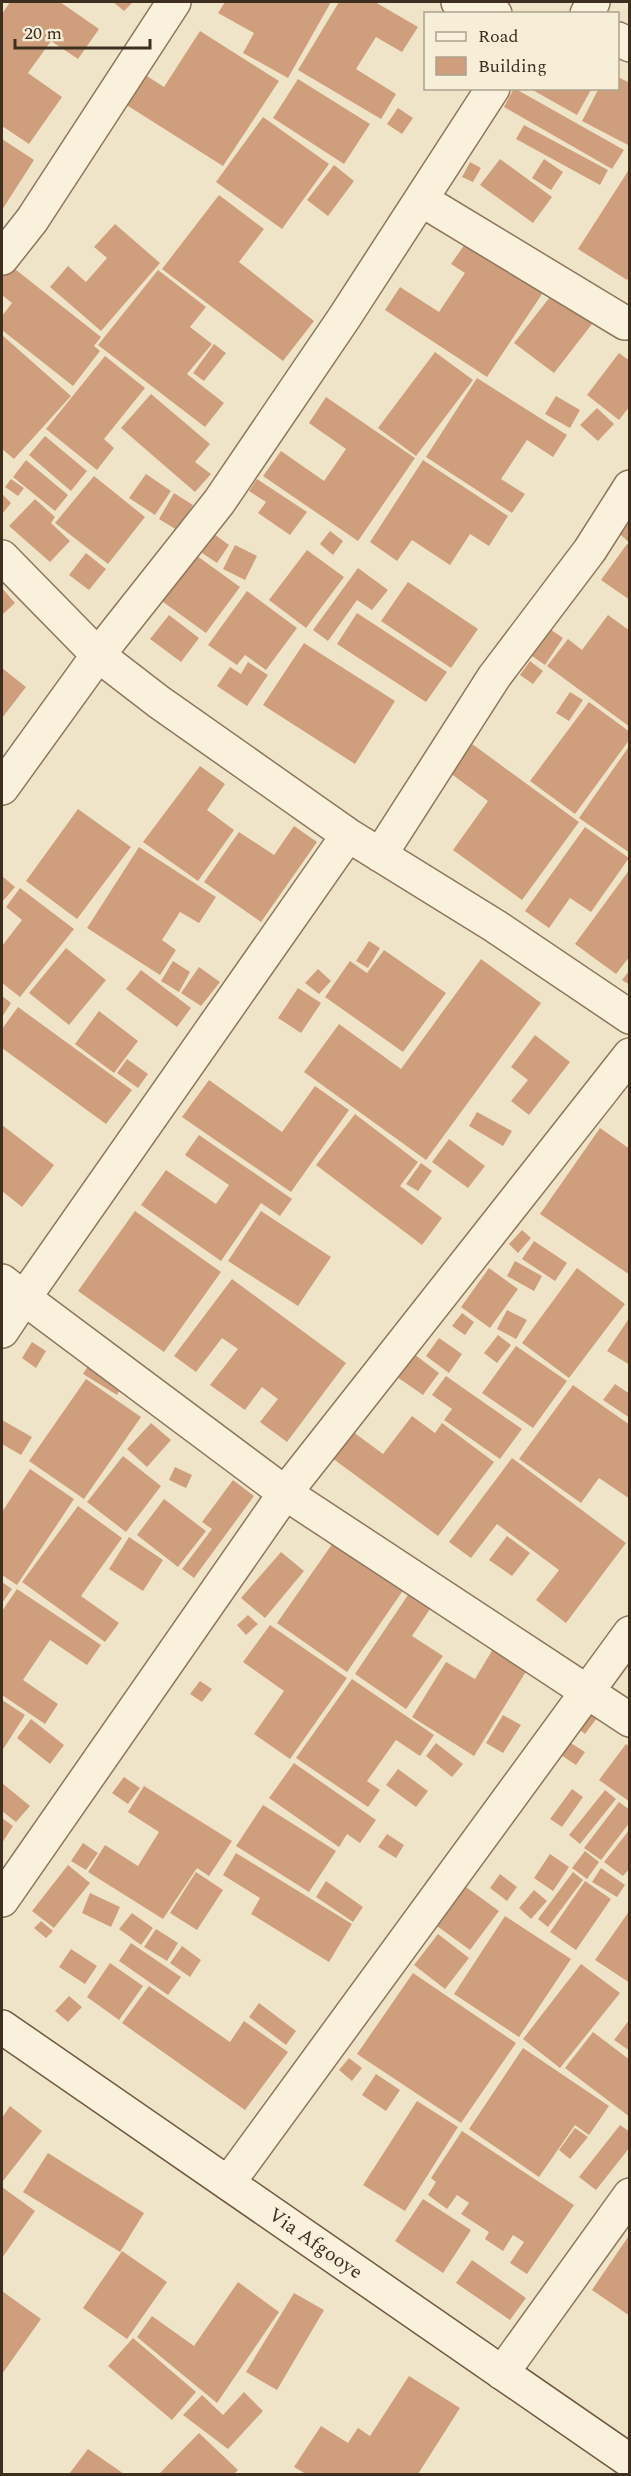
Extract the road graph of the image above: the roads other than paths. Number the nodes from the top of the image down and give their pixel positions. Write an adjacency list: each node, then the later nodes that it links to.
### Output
1 (174, 2): 6 (street)
2 (458, 2): 3 (street)
3 (489, 12)
4 (492, 90): 5 (street)
5 (422, 200): 7 (street); 10 (street)
6 (2, 258)
7 (625, 323)
8 (630, 487): 13 (street)
9 (2, 557): 10 (street)
10 (98, 655): 11 (street); 12 (street)
11 (2, 788)
12 (348, 835): 13 (street); 16 (street)
13 (380, 855): 14 (street)
14 (630, 1017)
15 (630, 1055): 18 (street)
16 (13, 1289): 17 (street); 18 (street)
17 (2, 1332)
18 (285, 1493): 20 (street); 22 (street)
19 (630, 1633): 20 (street)
20 (588, 1692): 21 (street); 24 (street)
21 (630, 1720)
22 (2, 1900)
23 (2, 2027): 24 (street, Via Afgooye)
24 (228, 2183): 26 (street, Via Afgooye)
25 (630, 2195): 26 (street)
26 (502, 2373): 27 (street, Via Afgooye)
27 (630, 2461)

